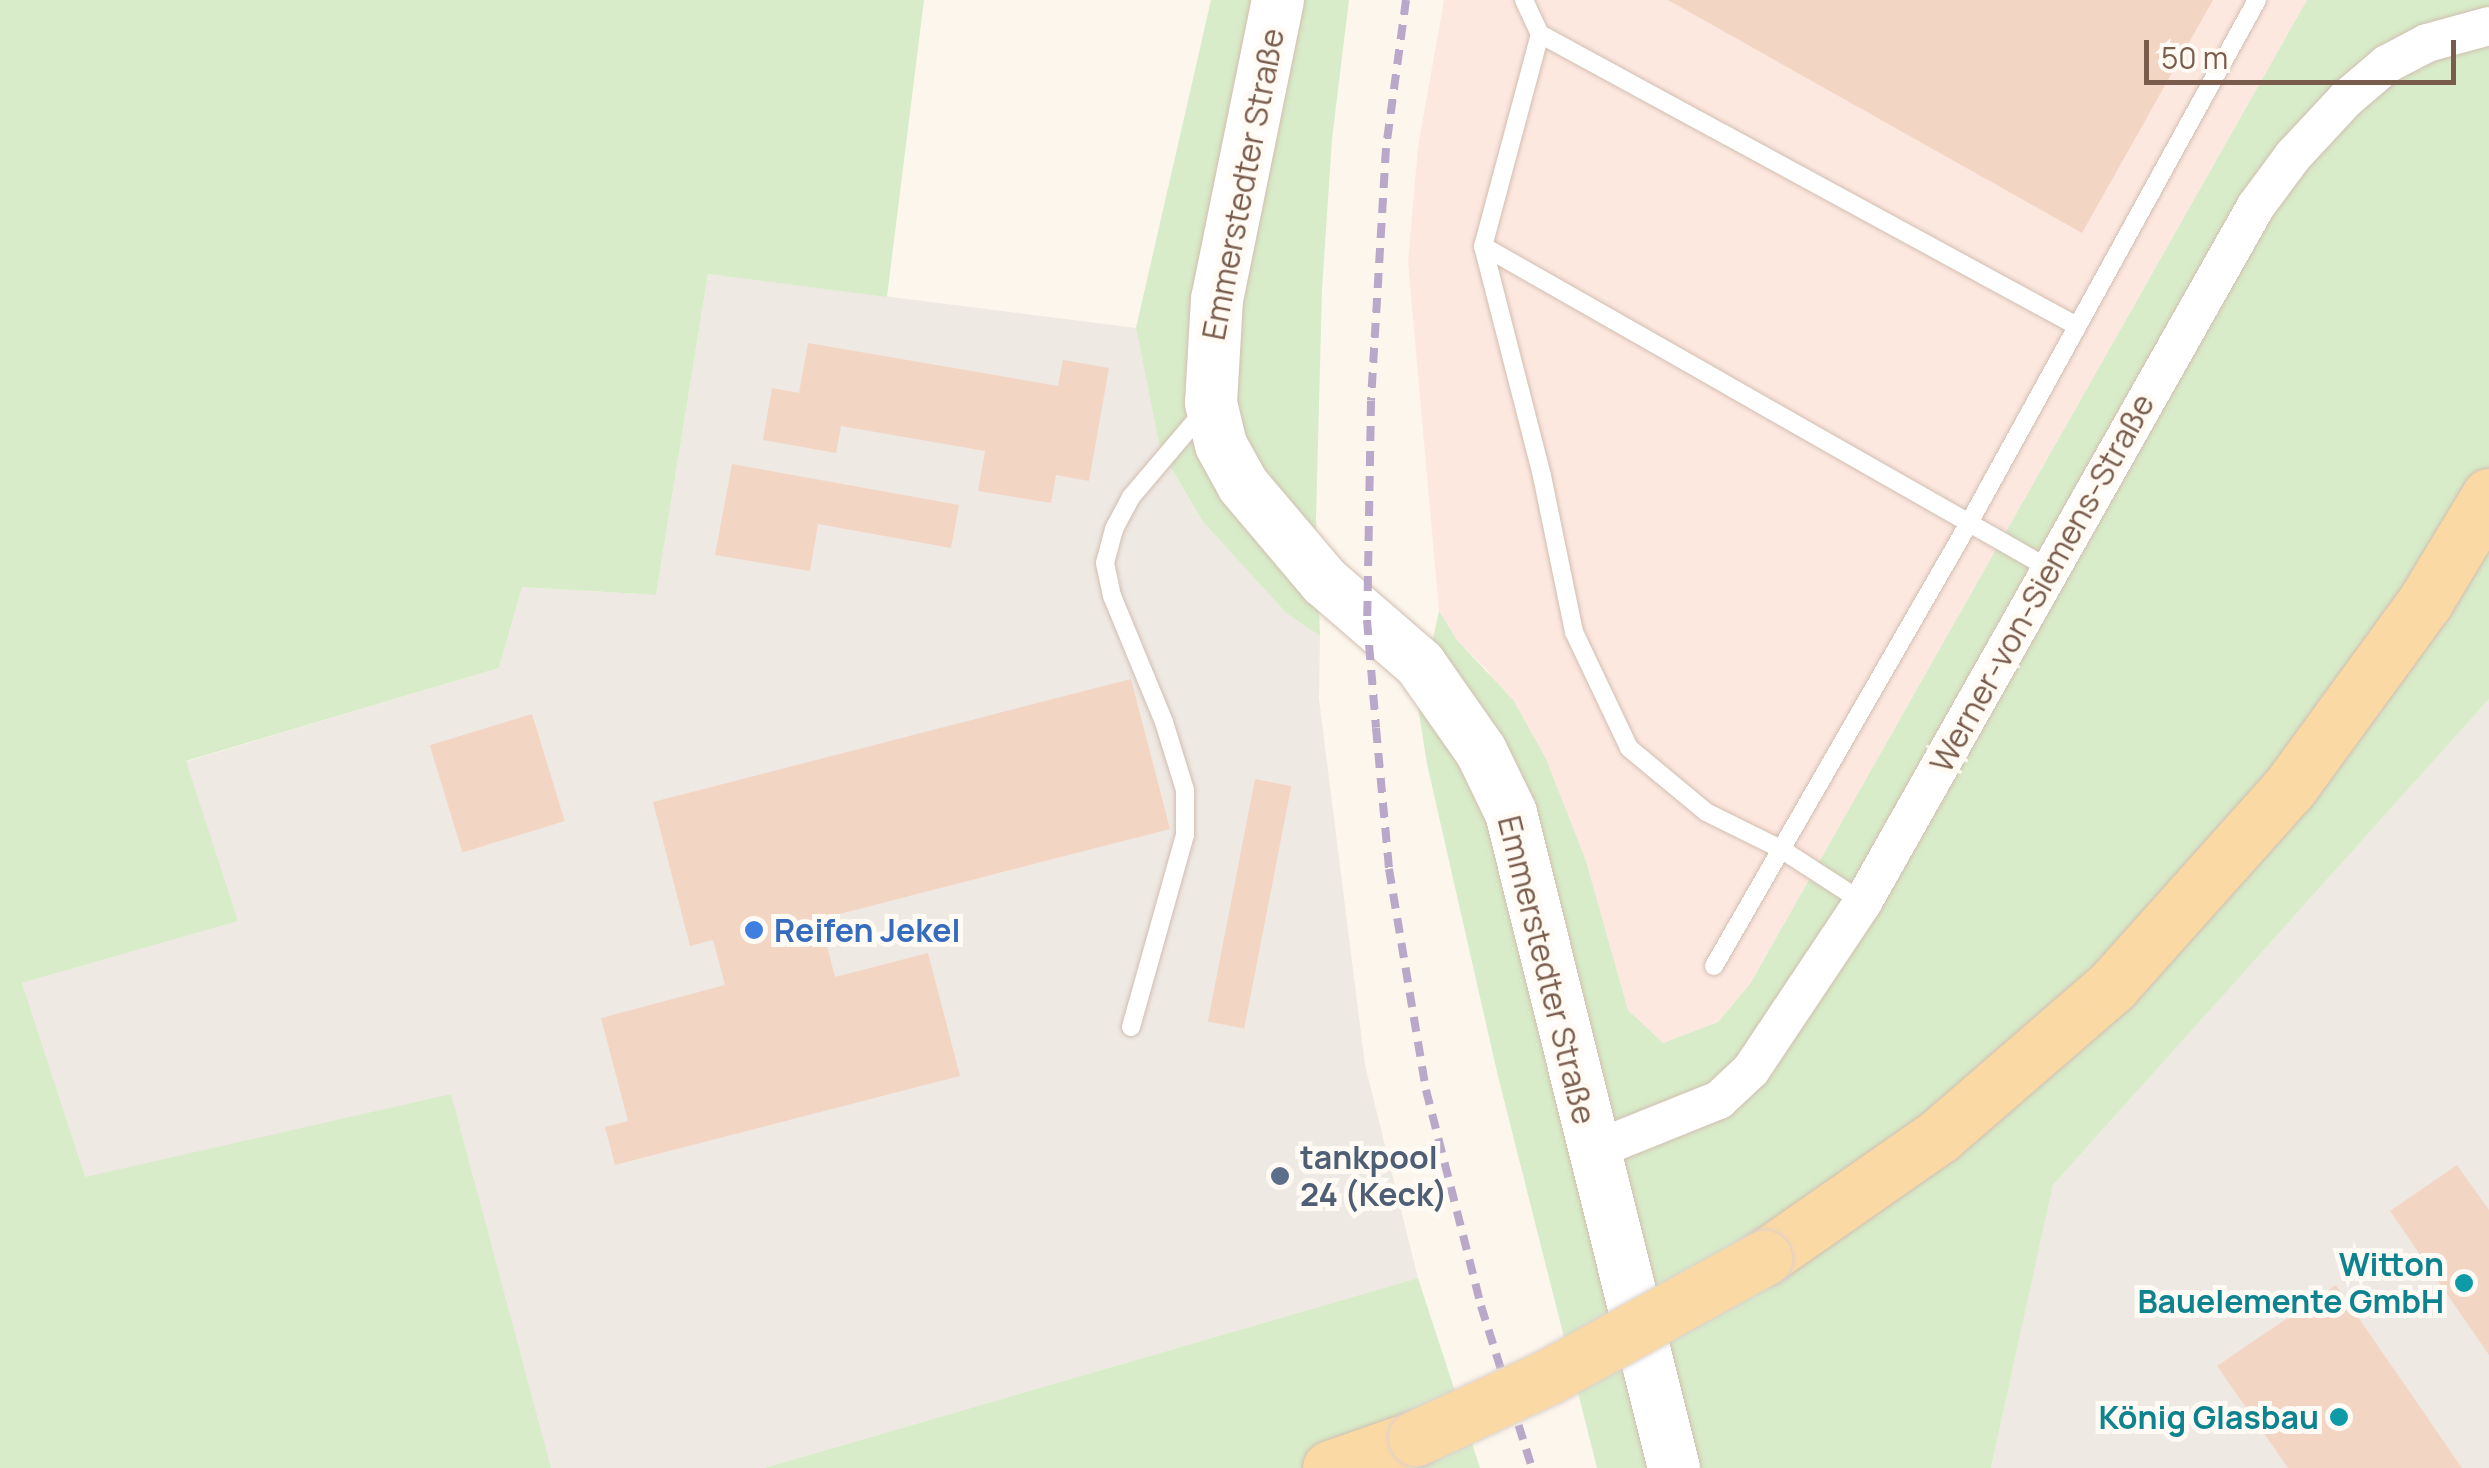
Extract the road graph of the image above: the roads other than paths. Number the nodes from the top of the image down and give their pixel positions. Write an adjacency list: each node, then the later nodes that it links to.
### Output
1 (1278, 0): 8 (main road, Emmerstedter Straße)
2 (1524, 0): 5 (lane)
3 (2258, 0): 7 (lane)
4 (2475, 18): 11 (street, Werner-von-Siemens-Straße)
5 (1540, 34): 6 (lane); 7 (lane)
6 (1483, 246): 10 (lane); 12 (lane)
7 (2077, 326): 10 (lane)
8 (1211, 402): 15 (lane); 16 (main road, Emmerstedter Straße)
9 (2489, 496): 17 (main road, bridge)
10 (1969, 523): 11 (lane); 12 (lane)
11 (2050, 569): 13 (street, Werner-von-Siemens-Straße)
12 (1781, 849): 13 (lane); 14 (lane)
13 (1862, 902): 16 (street, Werner-von-Siemens-Straße)
14 (1714, 966)
15 (1132, 1027)
16 (1592, 1152): 18 (main road, Emmerstedter Straße)
17 (1330, 1468)
18 (1674, 1468)

